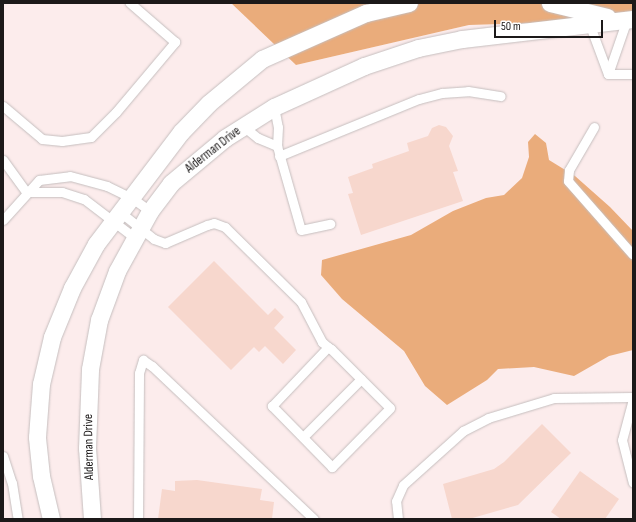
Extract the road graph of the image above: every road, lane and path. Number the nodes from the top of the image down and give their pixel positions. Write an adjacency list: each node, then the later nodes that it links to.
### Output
1 (130, 3): 9 (lane)
2 (409, 3): 17 (street)
3 (550, 3): 4 (street)
4 (626, 19): 5 (street, Alderman Drive); 6 (lane)
5 (590, 23): 6 (lane); 10 (street, Alderman Drive)
6 (608, 74): 7 (lane)
7 (633, 74)
8 (501, 96): 14 (lane)
9 (3, 106)
10 (274, 107): 11 (street, Alderman Drive); 13 (lane)
11 (243, 126): 13 (lane); 18 (street, Alderman Drive)
12 (594, 127): 23 (lane)
13 (277, 146): 14 (lane)
14 (279, 156): 21 (lane)
15 (3, 160): 16 (lane)
16 (26, 192): 17 (lane); 19 (lane); 20 (lane)
17 (132, 198): 18 (lane); 19 (street)
18 (150, 211): 22 (street, Alderman Drive)
19 (117, 217): 22 (lane); 31 (street)
20 (3, 220)
21 (330, 224)
22 (138, 233): 24 (lane); 32 (street, Alderman Drive)
23 (633, 255)
24 (328, 347): 25 (lane); 27 (lane)
25 (361, 379): 27 (lane); 27 (lane)
26 (633, 398): 29 (lane); 35 (lane)
27 (303, 438)
28 (3, 456): 30 (lane)
29 (633, 483)
30 (18, 519)
31 (51, 519)
32 (92, 519)
33 (138, 519): 34 (lane)
34 (314, 519)
35 (398, 519)

